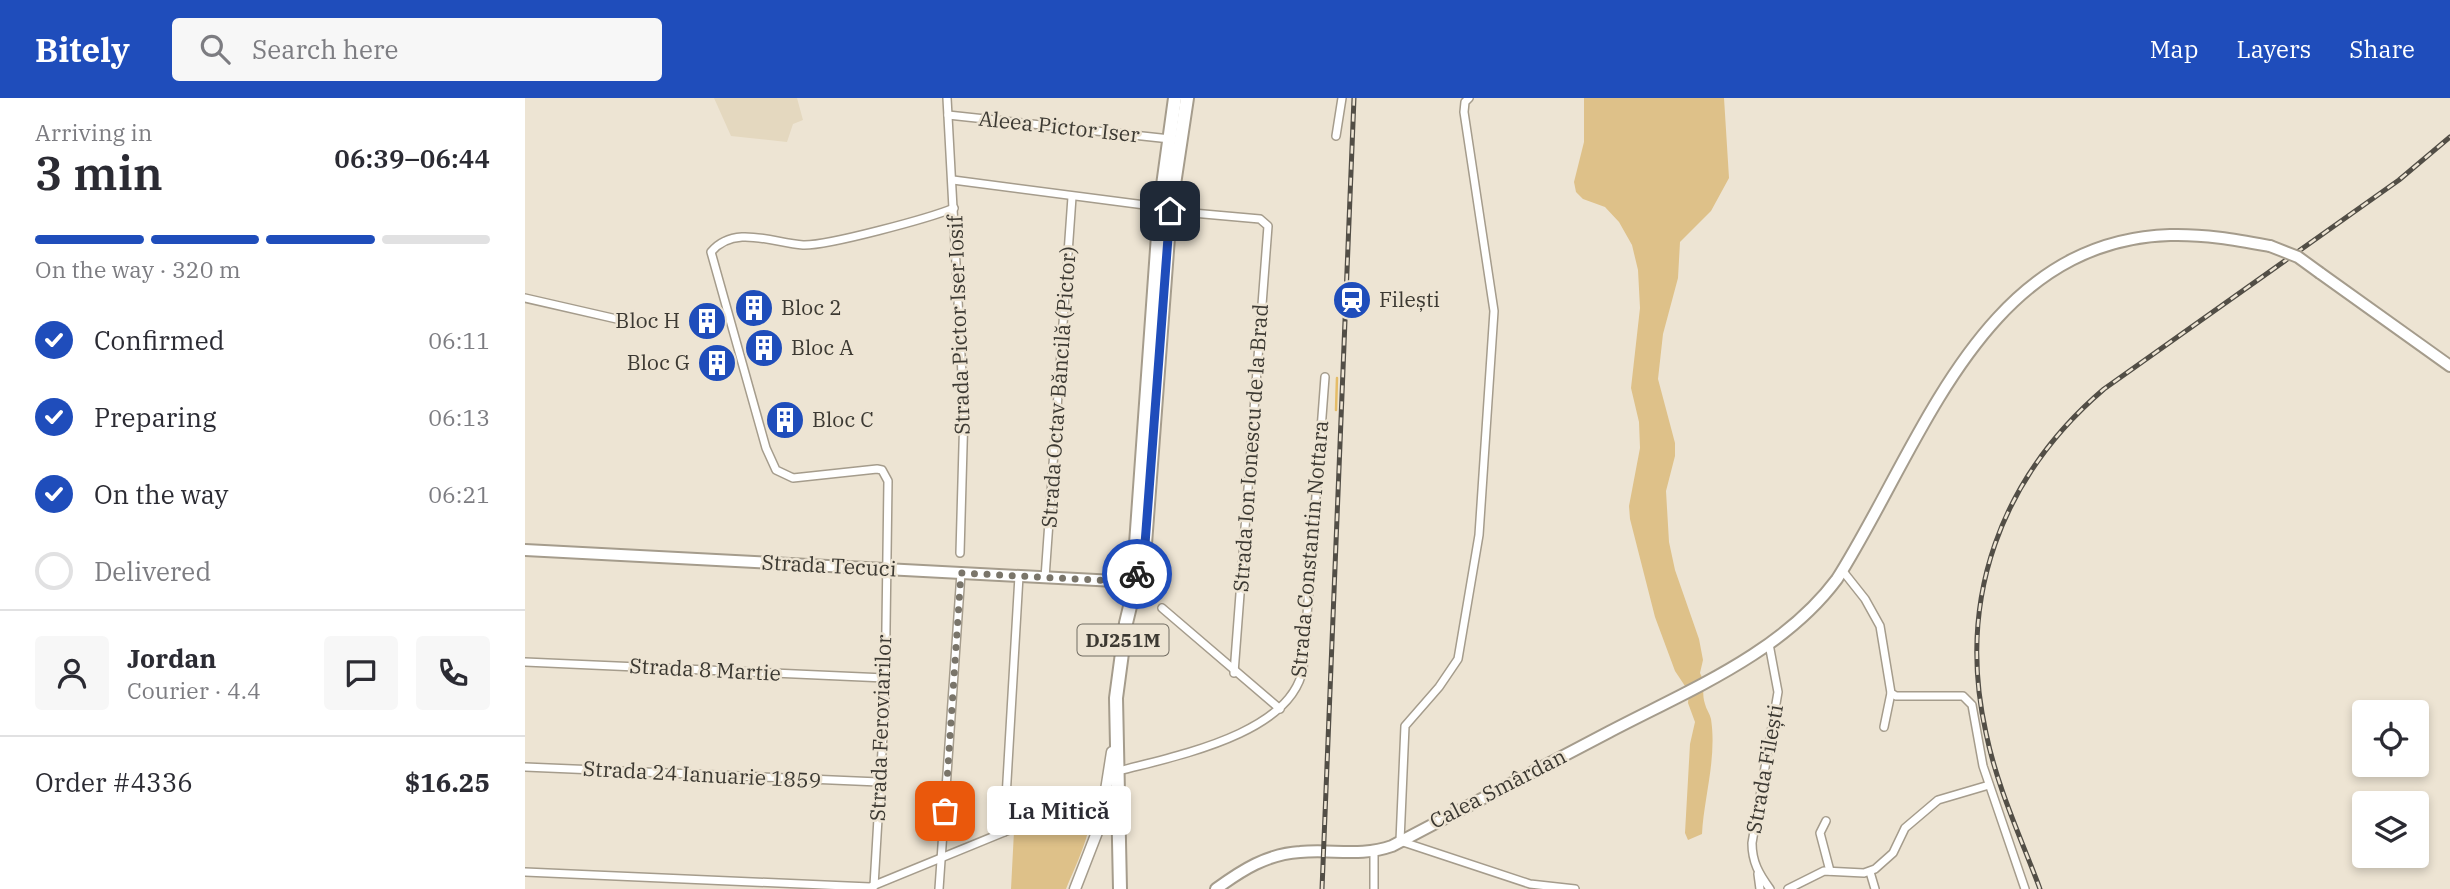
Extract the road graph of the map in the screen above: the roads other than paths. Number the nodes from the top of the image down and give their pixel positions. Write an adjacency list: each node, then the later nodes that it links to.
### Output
1 (947, 98): 6 (street, Strada Pictor Iser Iosif)
2 (1175, 98): 8 (highway, DJ251M)
3 (1187, 98): 12 (highway, DJ251M)
4 (1342, 98): 7 (street)
5 (1469, 98): 41 (street)
6 (948, 115): 8 (street, Aleea Pictor Iser); 9 (street, Strada Pictor Iser Iosif)
7 (1336, 136)
8 (1170, 139): 12 (highway, DJ251M)
9 (953, 180): 10 (street); 11 (street, Strada Pictor Iser Iosif)
10 (1072, 197): 12 (street); 23 (street, Strada Octav Băncilă (Pictor))
11 (954, 208): 18 (street, Strada Pictor Iser Iosif); 19 (street, Strada Feroviarilor)
12 (1165, 209): 24 (highway, DJ251M); 28 (street, Strada Ion Ionescu de la Brad)
13 (525, 298): 14 (street)
14 (621, 320)
15 (2450, 366): 20 (main road, Calea Smârdan, bridge)
16 (1325, 377): 32 (street, Strada Constantin Nottara)
17 (525, 550): 19 (main road, Strada Tecuci)
18 (960, 553)
19 (886, 569): 21 (main road, Strada Tecuci); 29 (street, Strada Feroviarilor)
20 (1842, 570): 26 (main road, Calea Smârdan); 30 (street)
21 (961, 573): 22 (main road, Strada Tecuci); 43 (street)
22 (1019, 576): 23 (main road, Strada Tecuci); 40 (street)
23 (1045, 578): 24 (main road, Strada Tecuci)
24 (1134, 582): 31 (highway, DJ251M)
25 (1162, 608): 28 (street)
26 (1769, 644): 41 (main road, Calea Smârdan); 47 (street, Strada Filești)
27 (525, 662): 29 (street, Strada 8 Martie)
28 (1234, 673): 32 (street)
29 (885, 678): 36 (street, Strada Feroviarilor)
30 (1891, 693): 33 (street); 37 (street)
31 (1116, 698): 35 (highway); 38 (street, DJ251M)
32 (1280, 709): 35 (street, Strada Constantin Nottara)
33 (1884, 727)
34 (525, 768): 36 (street, Strada 24 Ianuarie 1859)
35 (1119, 771): 51 (highway)
36 (879, 782): 48 (street, Strada Feroviarilor)
37 (1989, 785): 46 (street); 59 (street)
38 (1107, 790): 40 (street); 50 (street, DJ251M)
39 (1826, 821): 44 (street)
40 (1004, 832): 43 (street)
41 (1400, 841): 42 (main road, Calea Smârdan); 54 (street)
42 (1374, 852): 52 (main road, Calea Smârdan); 53 (street)
43 (942, 857): 48 (street); 49 (street)
44 (1830, 871): 46 (street); 57 (street)
45 (525, 872): 48 (street)
46 (1870, 872): 58 (street)
47 (1758, 873): 55 (street); 56 (street, Strada Filești)
48 (871, 888)
49 (939, 889)
50 (1075, 889)
51 (1120, 889)
52 (1216, 889)
53 (1374, 889)
54 (1575, 889)
55 (1760, 889)
56 (1770, 889)
57 (1788, 889)
58 (1875, 889)
59 (2025, 889)

